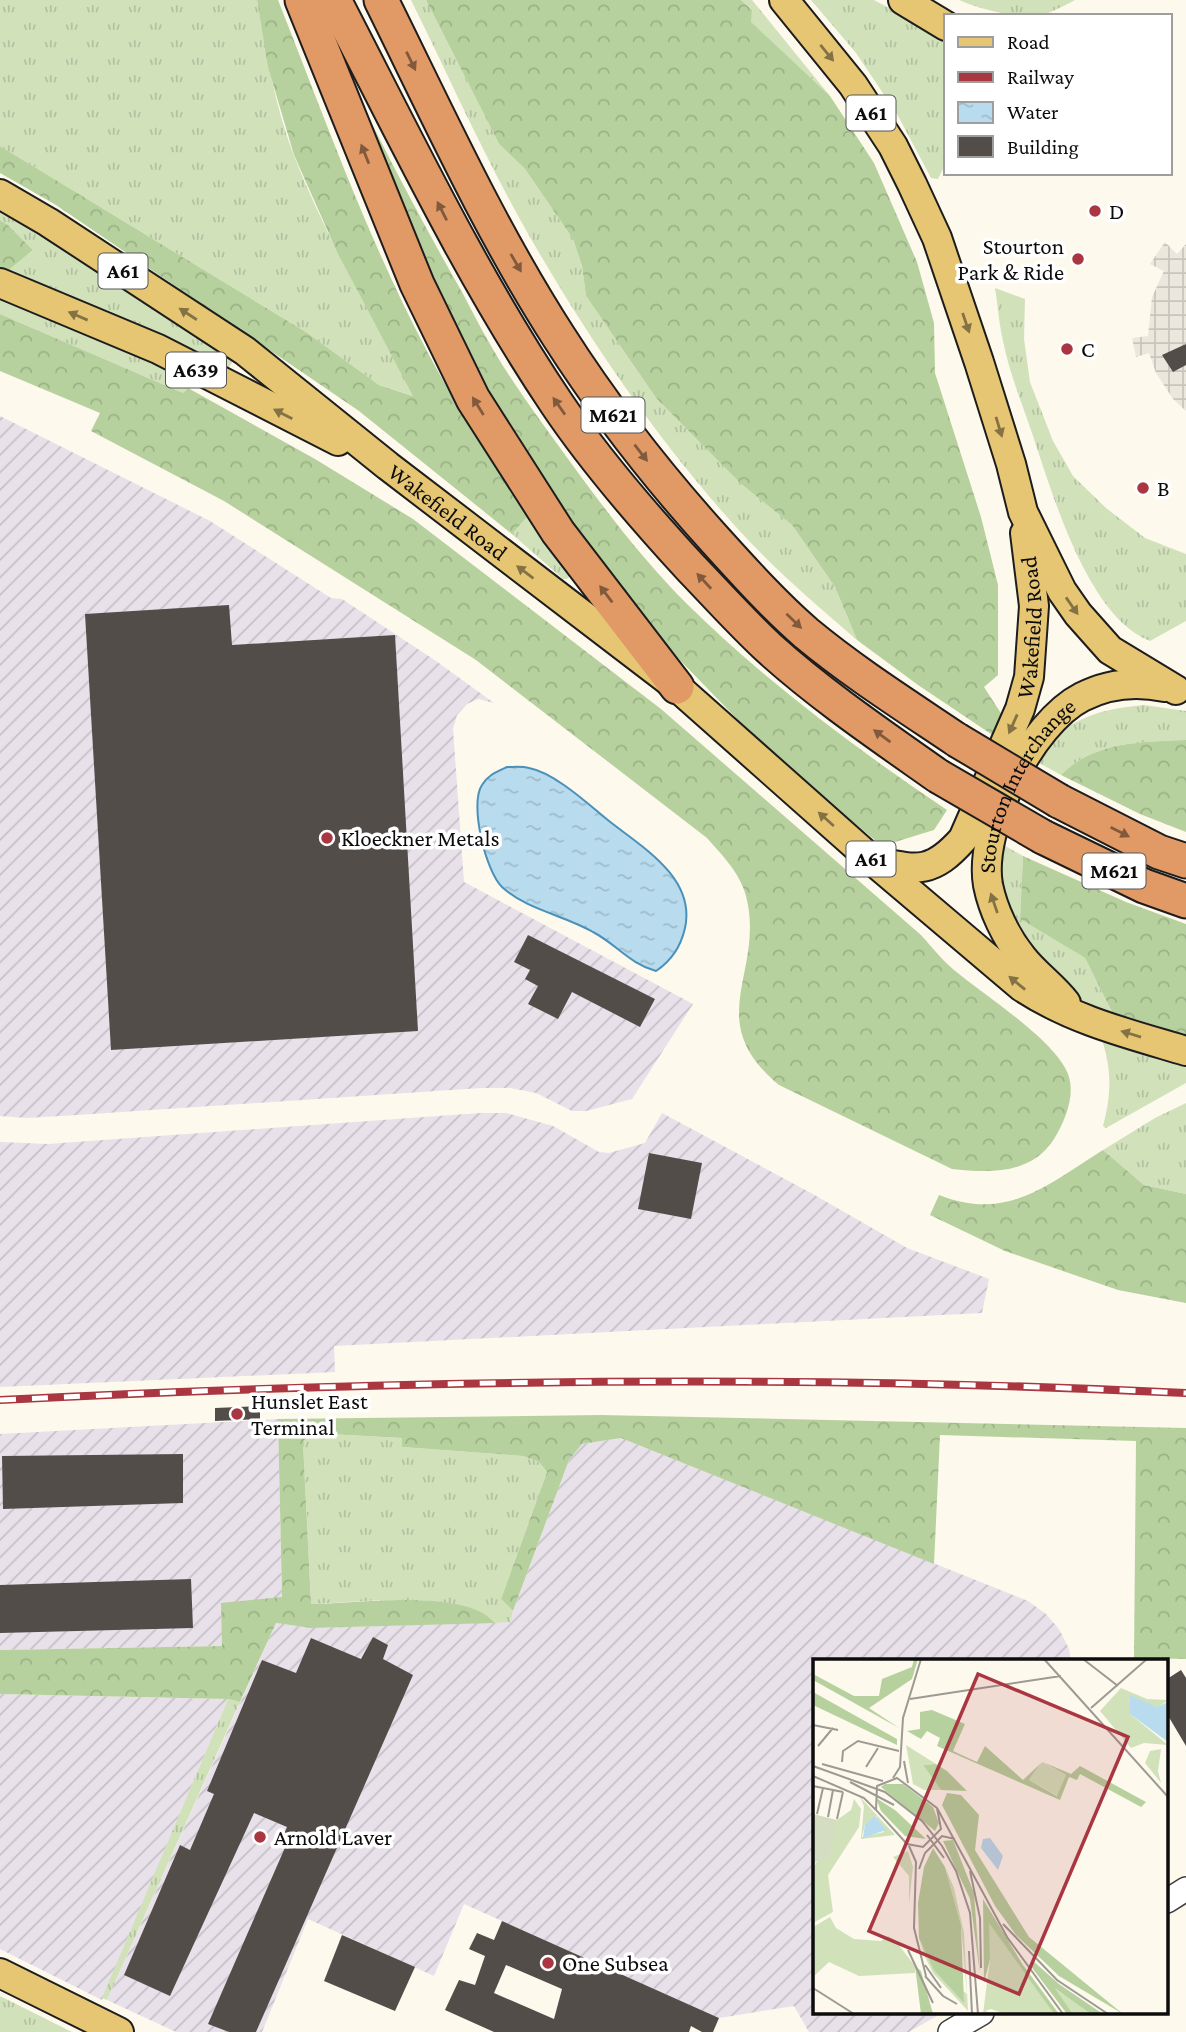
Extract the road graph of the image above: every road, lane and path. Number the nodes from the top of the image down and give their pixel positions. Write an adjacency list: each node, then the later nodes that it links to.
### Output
1 (302, 0): 11 (highway, one-way to 1)
2 (334, 0): 15 (highway, M621, one-way to 2, bridge)
3 (381, 0): 14 (highway, M621, one-way to 14, bridge)
4 (784, 0): 10 (main road, A61, one-way to 10)
5 (903, 0): 6 (main road)
6 (944, 25)
7 (0, 194): 9 (main road, Wakefield Road / A61, one-way to 7)
8 (0, 284): 9 (main road, A639, one-way to 8)
9 (388, 466): 11 (main road, Wakefield Road / A61, one-way to 9)
10 (1023, 512): 12 (main road, A61, one-way to 12); 13 (main road, Wakefield Road / A61, one-way to 13)
11 (677, 687): 13 (main road, Wakefield Road / A61, one-way to 11)
12 (1181, 692): 16 (main road, Stourton Interchange / A61, one-way to 12)
13 (872, 860): 16 (main road, Wakefield Road / A61, one-way to 13)
14 (1186, 861)
15 (1186, 901)
16 (1076, 1017): 17 (main road, A61, one-way to 16)
17 (1186, 1051)
18 (1186, 1889): 19 (street)
19 (1168, 1900)
20 (0, 1973): 22 (main road)
21 (980, 2014): 23 (street)
22 (119, 2032)
23 (950, 2032)

